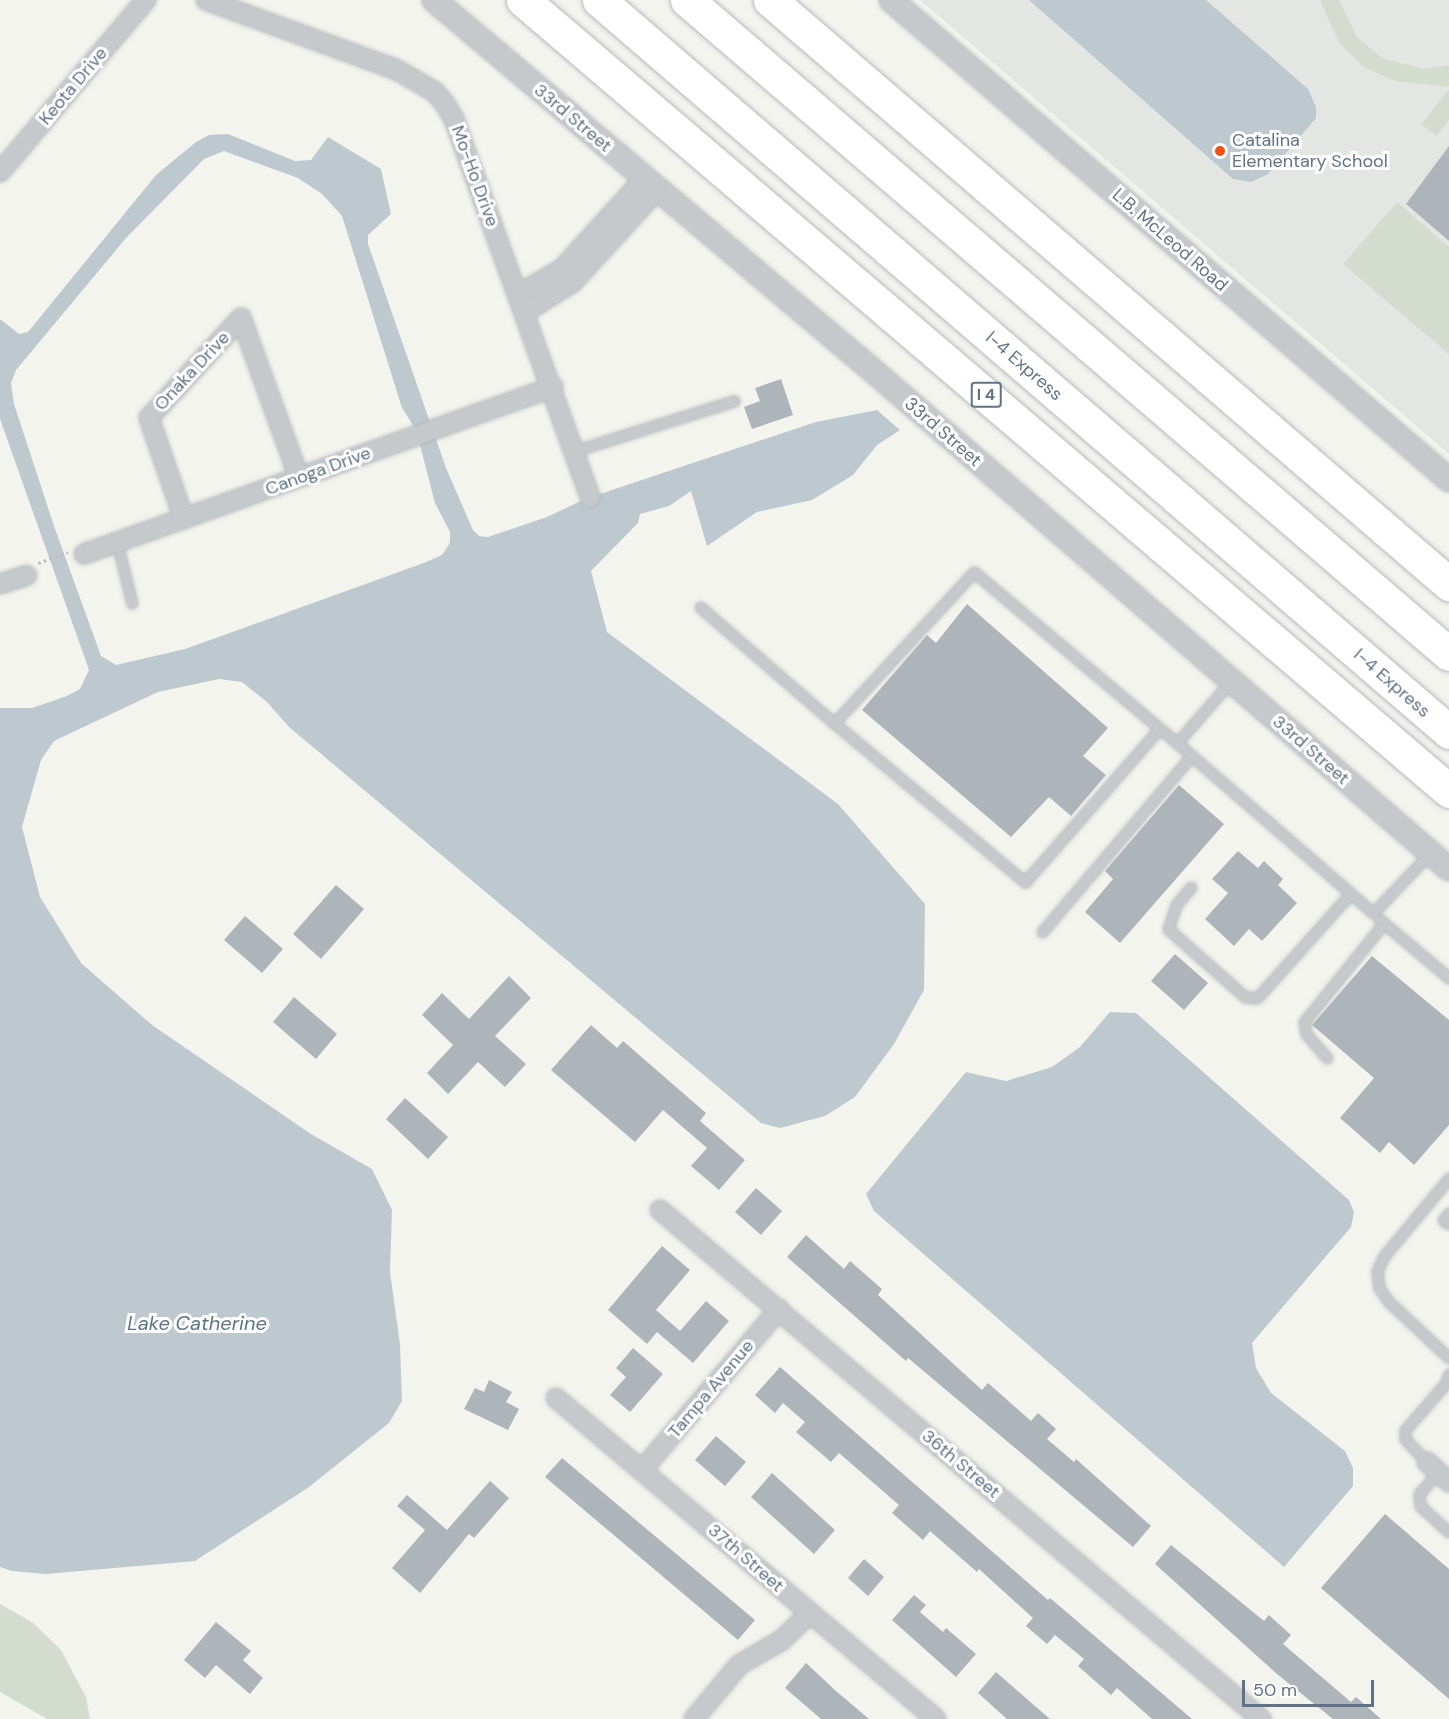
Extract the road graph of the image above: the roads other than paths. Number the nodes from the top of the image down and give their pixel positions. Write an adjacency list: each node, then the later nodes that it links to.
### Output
1 (146, 0): 9 (street, Keota Drive)
2 (206, 0): 11 (street, Mo-Ho Drive)
3 (434, 0): 10 (street, 33rd Street)
4 (523, 0): 34 (highway, I 4)
5 (599, 0): 31 (highway, I-4 Express)
6 (687, 0): 27 (highway)
7 (770, 0): 24 (highway)
8 (891, 0): 17 (street, L.B. McLeod Road)
9 (4, 160)
10 (650, 184): 11 (street); 12 (street); 28 (street, 33rd Street)
11 (519, 294): 12 (street, Mo-Ho Drive)
12 (525, 312): 13 (street, Mo-Ho Drive)
13 (553, 387): 15 (street, Mo-Ho Drive); 16 (street, Canoga Drive)
14 (734, 401): 15 (lane)
15 (574, 451): 18 (street, Mo-Ho Drive)
16 (299, 477): 19 (street, Canoga Drive); 19 (street, Onaka Drive)
17 (1449, 480)
18 (590, 497)
19 (184, 519): 20 (street, Canoga Drive)
20 (117, 543): 21 (street, Canoga Drive); 25 (lane)
21 (76, 553)
22 (27, 575): 23 (street)
23 (0, 584)
24 (1449, 584)
25 (132, 603)
26 (699, 607): 29 (lane)
27 (1449, 654)
28 (1231, 681): 32 (lane); 35 (street, 33rd Street)
29 (834, 723): 30 (lane); 30 (lane)
30 (1159, 729): 32 (lane)
31 (1449, 732)
32 (1177, 743): 33 (lane)
33 (1191, 756): 38 (lane); 41 (lane)
34 (1449, 791)
35 (1430, 853): 36 (street, 33rd Street); 39 (lane)
36 (1449, 869)
37 (1191, 887): 38 (lane)
38 (1350, 894): 39 (lane)
39 (1373, 913): 40 (lane)
40 (1384, 922): 42 (lane); 43 (lane)
41 (1042, 932)
42 (1449, 978)
43 (1327, 1058)
44 (1449, 1178): 49 (lane)
45 (660, 1210): 48 (street, 36th Street)
46 (1449, 1213): 47 (lane)
47 (1449, 1224)
48 (779, 1310): 52 (street, Tampa Avenue); 58 (street, 36th Street)
49 (1449, 1358)
50 (1449, 1374): 53 (lane)
51 (556, 1398): 52 (street, 37th Street)
52 (643, 1469): 55 (street, 37th Street)
53 (1438, 1472): 54 (lane)
54 (1449, 1532)
55 (810, 1613): 56 (street); 57 (street, 37th Street)
56 (694, 1719)
57 (936, 1719)
58 (1261, 1719)

